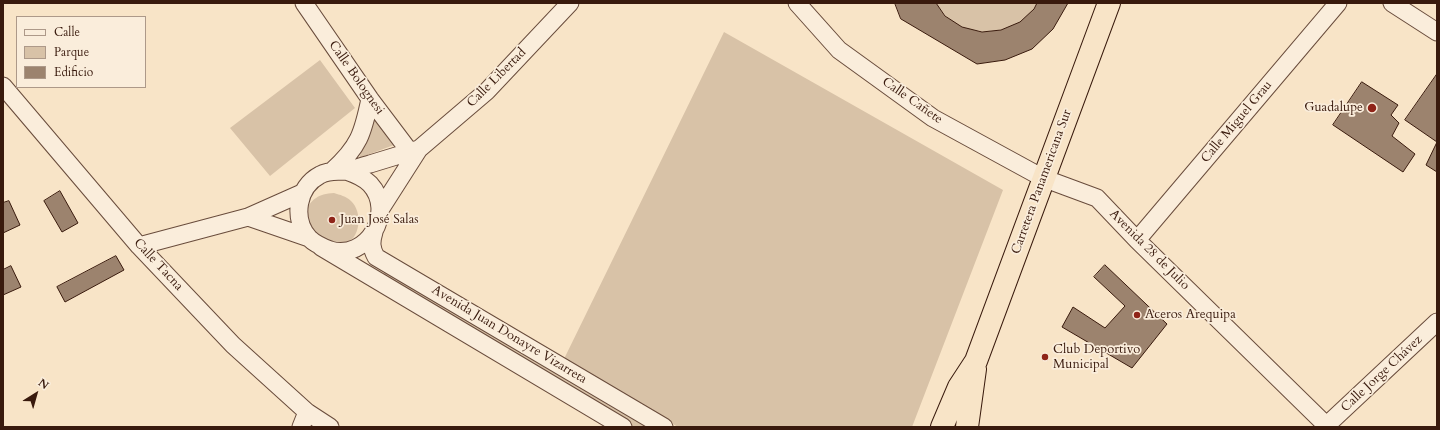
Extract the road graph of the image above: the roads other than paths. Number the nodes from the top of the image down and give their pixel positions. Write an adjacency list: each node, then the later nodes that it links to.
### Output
1 (304, 3): 9 (street, Calle Bolognesi)
2 (570, 3): 10 (street, Calle Libertad)
3 (797, 3): 12 (street, Calle Cañete)
4 (1108, 3): 12 (highway, Carretera Panamericana Sur)
5 (1338, 3): 17 (street, Calle Miguel Grau)
6 (1392, 3): 7 (street)
7 (1437, 32)
8 (3, 86): 19 (street, Calle Tacna)
9 (370, 99): 10 (street, Calle Bolognesi); 11 (street)
10 (414, 150): 11 (street); 14 (street)
11 (339, 171): 13 (street); 14 (street)
12 (1043, 178): 17 (street, Avenida 28 de Julio); 21 (highway, Carretera Panamericana Sur)
13 (302, 193): 15 (street); 18 (street)
14 (380, 210): 16 (street)
15 (248, 217): 18 (street); 19 (street)
16 (374, 232): 18 (street); 26 (street, Avenida Juan Donayre Vizarreta)
17 (1137, 240): 23 (street, Avenida 28 de Julio)
18 (315, 242): 25 (street, Avenida Juan Donayre Vizarreta)
19 (139, 246): 22 (street, Calle Tacna)
20 (1437, 322): 23 (street, Calle Jorge Chávez)
21 (976, 361): 27 (highway, Carretera Panamericana Sur); 28 (highway, Carretera Panamericana Sur)
22 (304, 420): 24 (street, Calle Tacna)
23 (1327, 426)
24 (330, 427)
25 (623, 427)
26 (664, 427)
27 (942, 427)
28 (967, 427)

